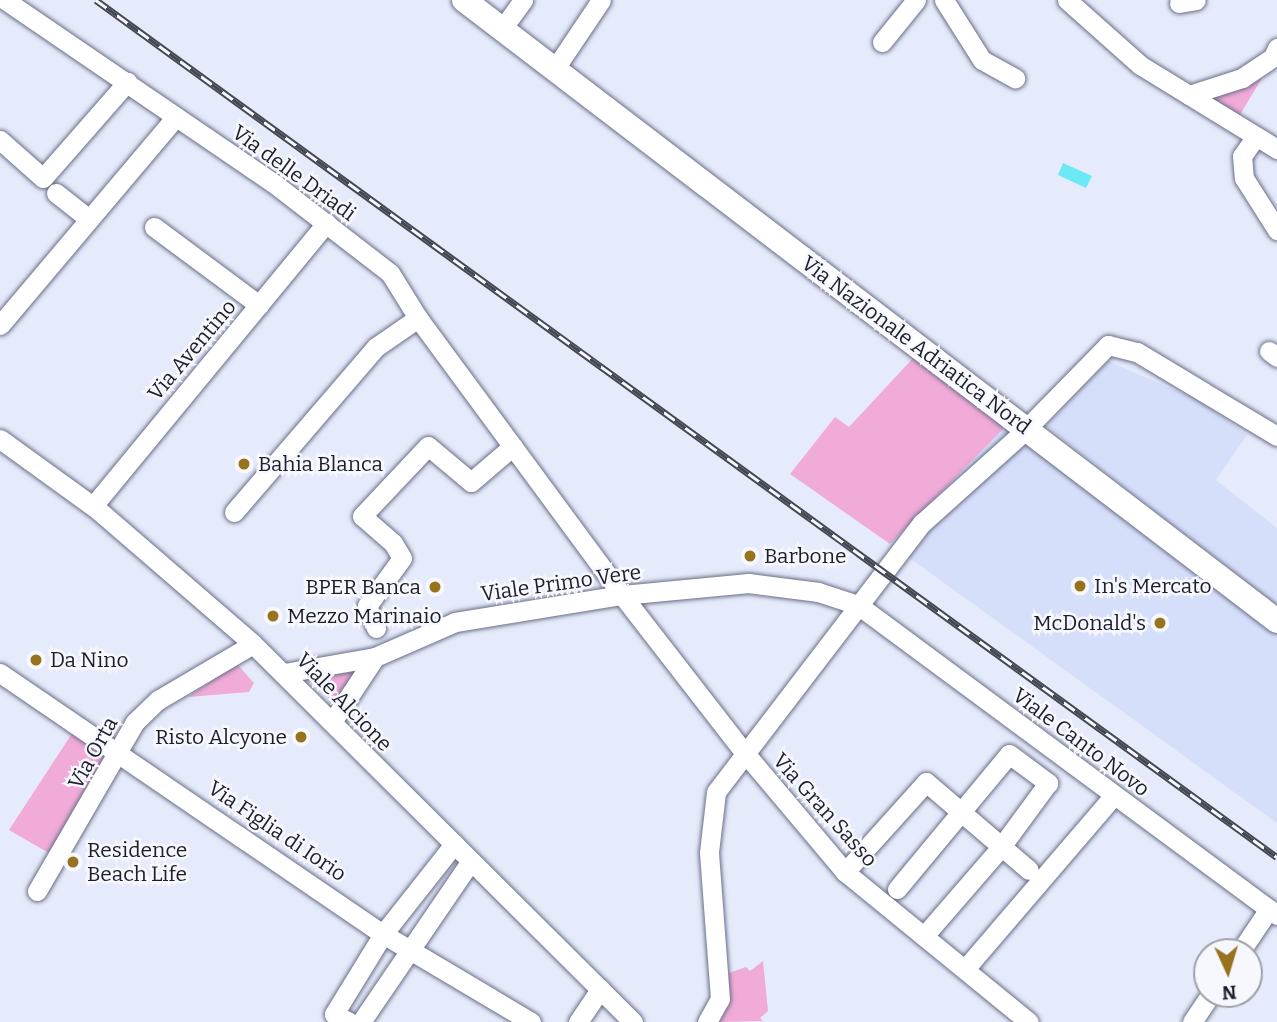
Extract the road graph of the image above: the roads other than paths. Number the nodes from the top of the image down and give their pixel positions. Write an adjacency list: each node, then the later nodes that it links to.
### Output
1 (5, 0): 13 (street, Via delle Driadi)
2 (464, 0): 8 (main road, Via Nazionale Adriatica Nord)
3 (523, 0): 8 (street)
4 (601, 0): 11 (street)
5 (916, 0): 9 (street)
6 (944, 0): 12 (street)
7 (1067, 0): 14 (street)
8 (502, 29): 11 (main road, Via Nazionale Adriatica Nord)
9 (882, 41)
10 (1277, 48): 14 (street)
11 (554, 70): 27 (main road, Via Nazionale Adriatica Nord)
12 (1015, 78)
13 (127, 82): 15 (street, Via delle Driadi); 17 (street)
14 (1189, 95): 16 (street)
15 (176, 117): 20 (street); 21 (street, Via delle Driadi)
16 (1254, 139): 18 (street); 23 (street)
17 (0, 140)
18 (1277, 149)
19 (56, 193): 20 (street)
20 (89, 219): 26 (street)
21 (326, 223): 24 (street, Via Aventino); 25 (street, Via delle Driadi)
22 (154, 227): 24 (street)
23 (1277, 230)
24 (259, 305): 31 (street, Via Aventino)
25 (418, 318): 30 (street, Via delle Driadi); 32 (street)
26 (0, 325)
27 (1026, 429): 28 (street); 34 (street); 35 (main road, Via Nazionale Adriatica Nord)
28 (1277, 436)
29 (0, 439): 31 (street, Viale Alcione)
30 (513, 446): 33 (street, Via delle Driadi); 36 (street)
31 (93, 506): 37 (street, Viale Alcione)
32 (234, 512)
33 (622, 595): 34 (street, Viale Primo Vere); 38 (street, Viale Primo Vere); 43 (street, Via Gran Sasso)
34 (858, 605): 43 (street); 44 (street, Viale Canto Novo)
35 (1277, 621)
36 (376, 628)
37 (253, 644): 40 (street, Viale Alcione); 42 (street, Via Orta)
38 (374, 657): 40 (street, Viale Primo Vere); 41 (street)
39 (0, 673): 42 (street, Via Figlia di Iorio)
40 (284, 673): 41 (street, Viale Alcione)
41 (332, 722): 46 (street, Viale Alcione)
42 (117, 750): 52 (street, Via Orta); 54 (street, Via Figlia di Iorio)
43 (744, 752): 50 (street, Via Gran Sasso); 65 (street)
44 (1114, 795): 53 (street, Viale Canto Novo); 58 (street)
45 (963, 812): 47 (street); 47 (street); 50 (street); 51 (street)
46 (454, 844): 48 (street, Viale Alcione); 54 (street)
47 (1001, 847): 49 (street); 55 (street)
48 (471, 861): 57 (street); 59 (street, Viale Alcione)
49 (1029, 870)
50 (845, 872): 55 (street, Via Gran Sasso)
51 (897, 890)
52 (37, 891)
53 (1273, 912): 56 (street)
54 (383, 934): 57 (street, Via Figlia di Iorio); 60 (street)
55 (924, 936): 58 (street, Via Gran Sasso)
56 (1252, 938)
57 (410, 949): 61 (street); 62 (street, Via Figlia di Iorio)
58 (965, 969): 66 (street, Via Gran Sasso)
59 (600, 989): 63 (street); 64 (street, Viale Alcione)
60 (337, 1019)
61 (361, 1022)
62 (531, 1022)
63 (578, 1022)
64 (633, 1022)
65 (707, 1022)
66 (1029, 1022)

